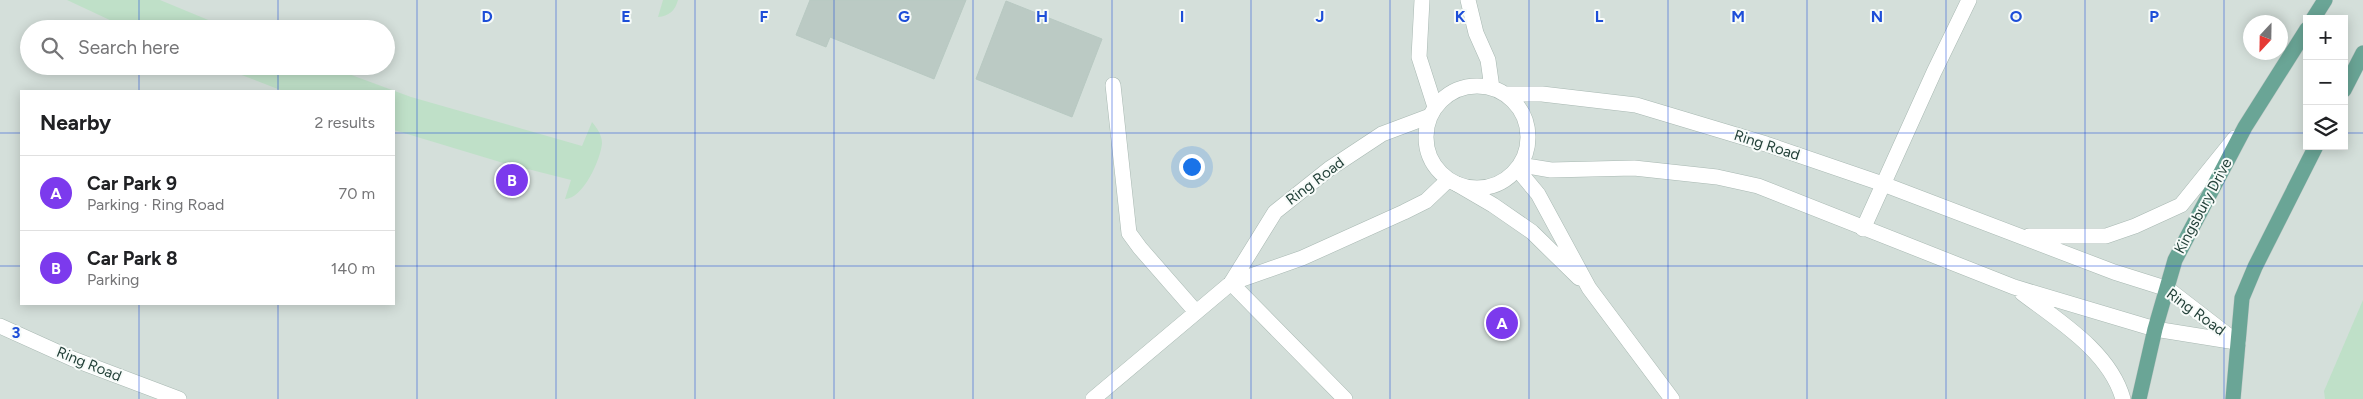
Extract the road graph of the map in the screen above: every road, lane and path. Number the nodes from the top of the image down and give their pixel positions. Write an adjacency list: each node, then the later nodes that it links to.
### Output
1 (1422, 0): 11 (street)
2 (1468, 0): 10 (street)
3 (1969, 0): 16 (street)
4 (2325, 0): 5 (main road)
5 (2316, 15)
6 (2303, 35): 12 (main road, Kingsbury Drive)
7 (2363, 53): 8 (main road)
8 (2348, 82)
9 (1113, 85): 23 (street)
10 (1498, 91): 11 (street); 14 (street); 16 (street, Ring Road)
11 (1433, 111): 15 (street); 19 (street, Ring Road)
12 (2245, 127): 18 (street, Ring Road); 22 (main road, Kingsbury Drive)
13 (2314, 150): 26 (main road)
14 (1519, 167): 15 (street); 17 (street, Ring Road); 21 (street)
15 (1452, 182): 19 (street, Ring Road); 21 (street)
16 (1883, 184): 17 (street); 18 (street, Ring Road)
17 (1864, 229): 20 (street, Ring Road)
18 (2020, 236): 22 (street, Ring Road)
19 (1231, 283): 23 (street, Ring Road); 29 (street)
20 (2014, 287): 25 (street, Ring Road); 31 (street, Ring Road)
21 (1589, 288): 30 (street)
22 (2168, 289): 25 (main road, Kingsbury Drive); 26 (street, Ring Road)
23 (1196, 312): 28 (street, Ring Road)
24 (0, 326): 27 (street, Ring Road)
25 (2155, 330): 26 (street, Ring Road); 32 (main road, Kingsbury Drive)
26 (2238, 342): 33 (main road)
27 (180, 399)
28 (1093, 399)
29 (1345, 399)
30 (1672, 399)
31 (2123, 399)
32 (2140, 399)
33 (2233, 399)

